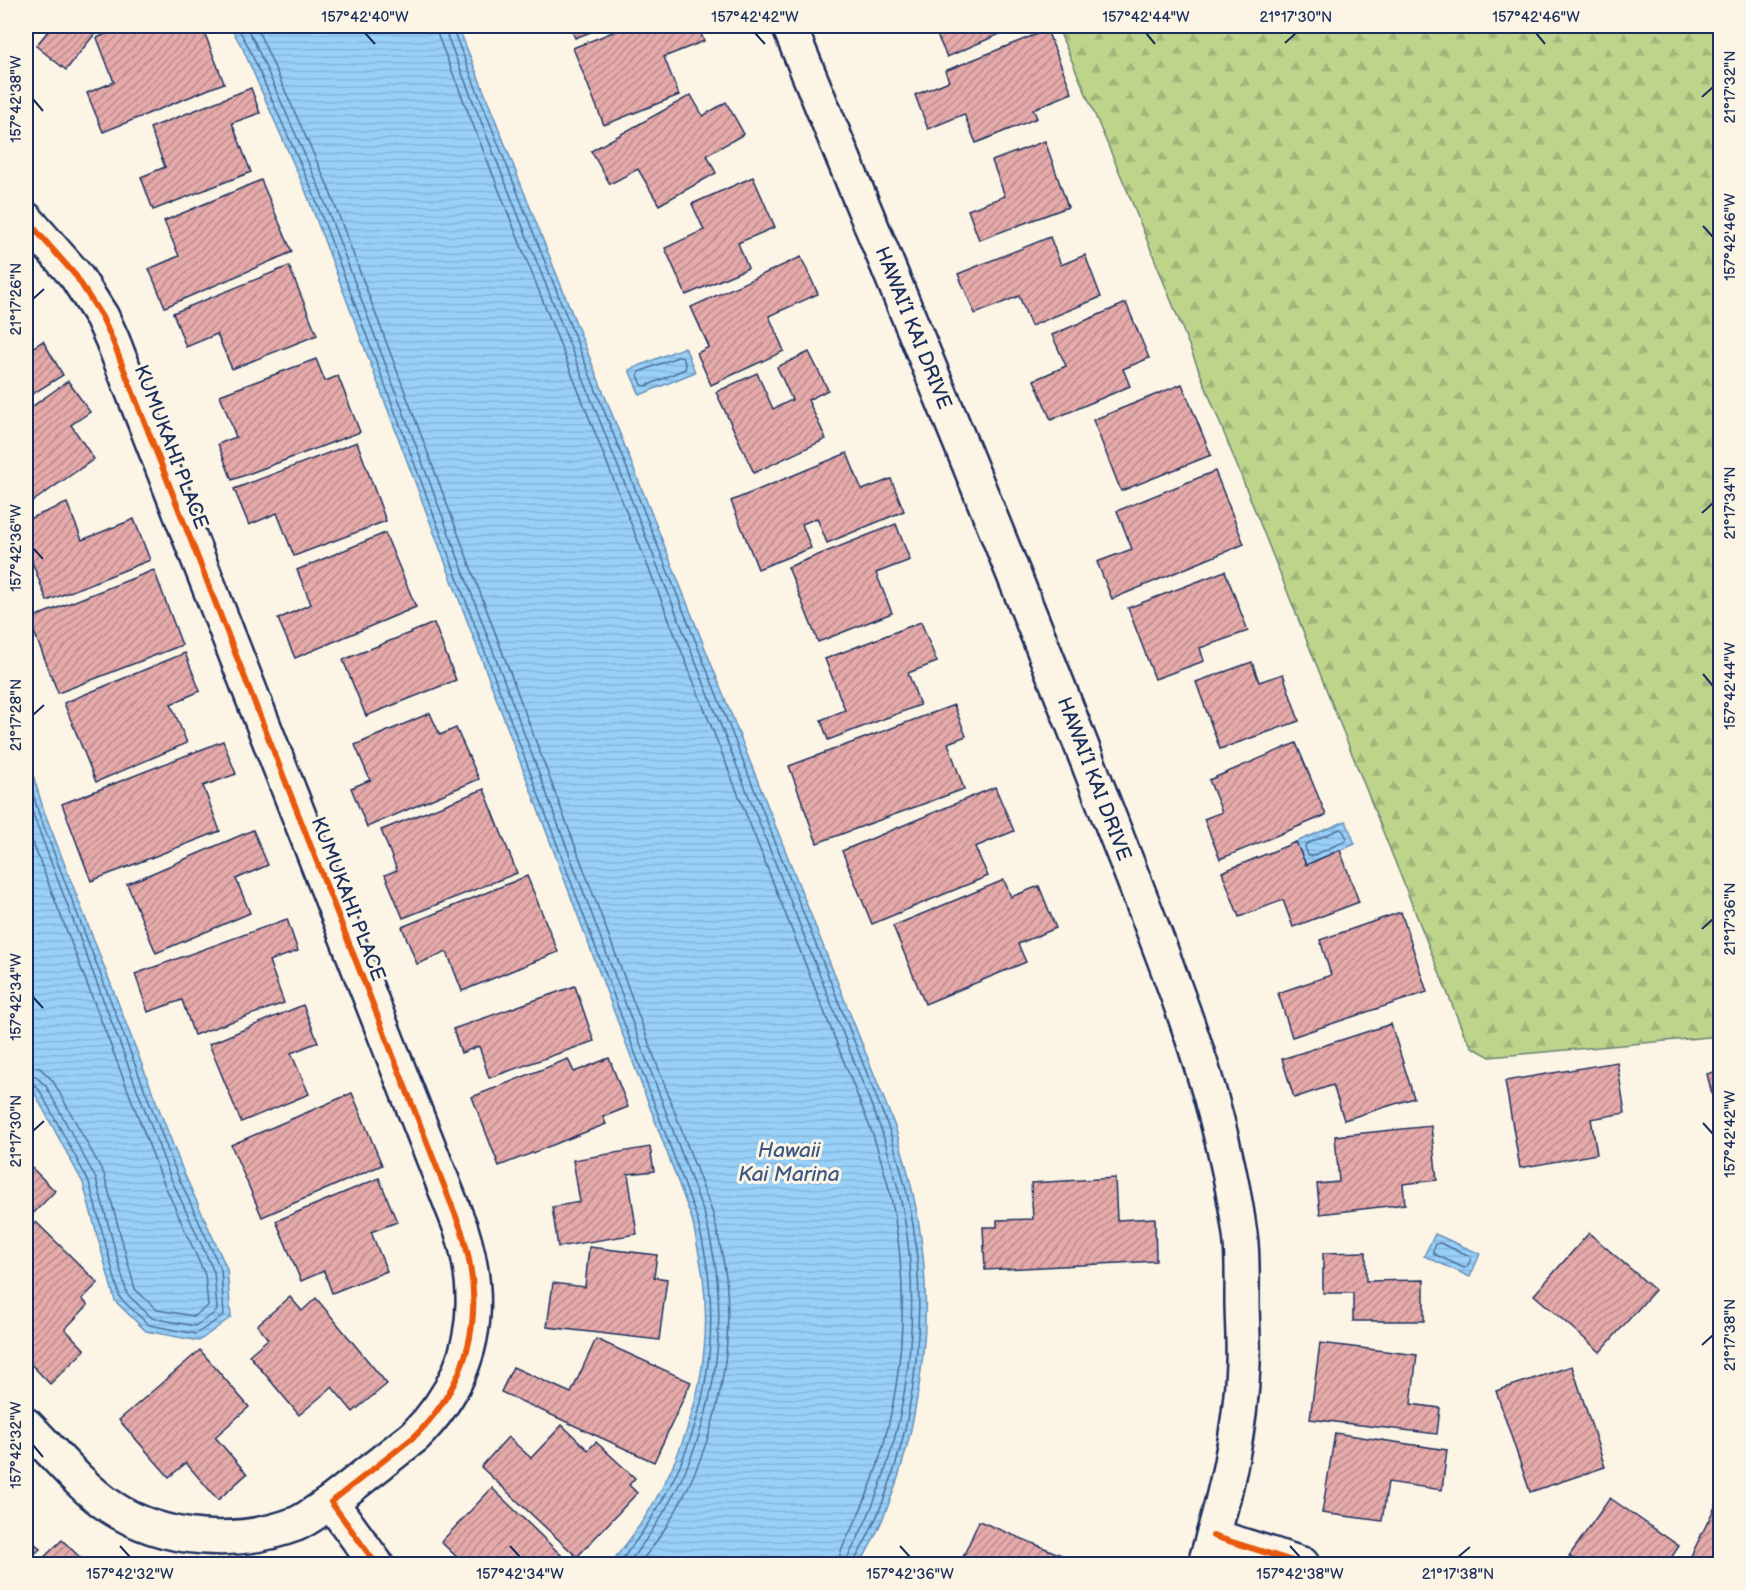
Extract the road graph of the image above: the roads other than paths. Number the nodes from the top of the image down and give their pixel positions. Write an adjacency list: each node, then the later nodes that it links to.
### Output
1 (789, 26): 5 (street, HAWAI’I KAI DRIVE)
2 (26, 219): 4 (street, KUMUKAHI PLACE)
3 (26, 1425): 4 (street, KUMUKAHI PLACE)
4 (331, 1502): 6 (street)
5 (1209, 1550): 7 (street)
6 (376, 1564)
7 (1302, 1564)

